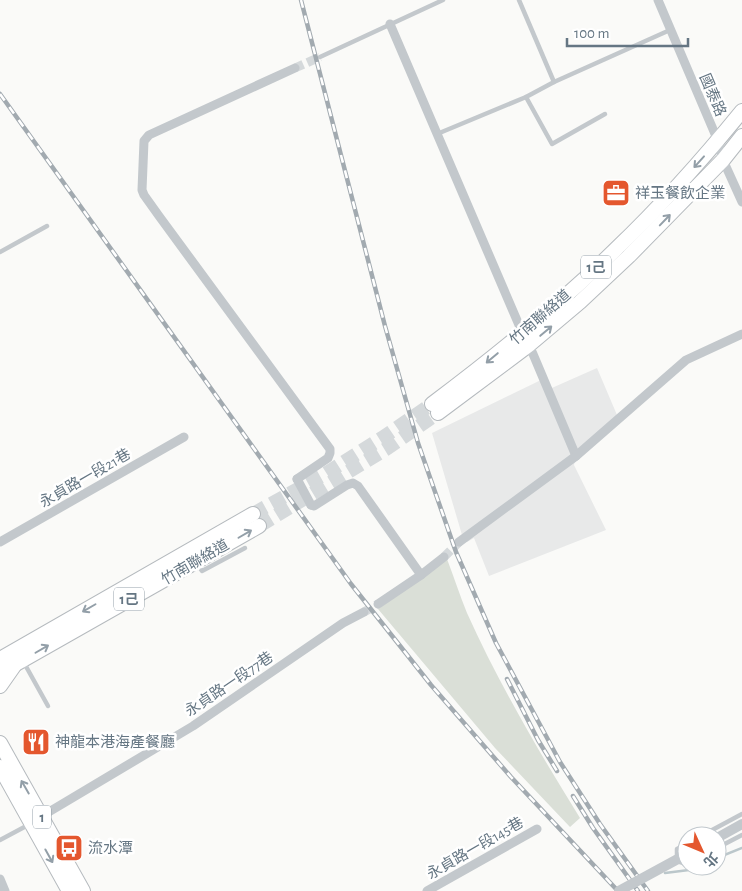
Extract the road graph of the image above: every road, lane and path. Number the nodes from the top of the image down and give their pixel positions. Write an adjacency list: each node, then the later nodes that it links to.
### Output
1 (443, 0): 4 (lane)
2 (519, 0): 8 (lane)
3 (658, 0): 5 (street, 國泰路)
4 (390, 24): 6 (lane); 12 (street)
5 (670, 30): 8 (lane); 14 (street, 國泰路)
6 (320, 57)
7 (295, 68): 29 (street, bridge)
8 (554, 82): 9 (lane)
9 (526, 97): 11 (lane); 12 (lane)
10 (742, 111): 14 (main road, 竹南聯絡道 / 1己)
11 (605, 114)
12 (437, 134): 19 (street)
13 (742, 136): 15 (main road, 竹南聯絡道 / 1己)
14 (718, 141): 15 (street, 國泰路); 19 (main road, 竹南聯絡道 / 1己, one-way to 19)
15 (723, 160): 16 (street, 國泰路); 21 (main road, 竹南聯絡道 / 1己, one-way to 15)
16 (742, 202)
17 (47, 226): 18 (lane)
18 (0, 252)
19 (522, 332): 21 (street); 21 (main road, 竹南聯絡道 / 1己, one-way to 21)
20 (742, 334): 23 (street)
21 (529, 345): 23 (street)
22 (184, 437): 24 (street, 永貞路一段21巷)
23 (576, 456): 25 (street)
24 (0, 542)
25 (459, 542)
26 (245, 548): 28 (lane)
27 (444, 557): 29 (street)
28 (196, 562): 32 (main road, 竹南聯絡道 / 1己, one-way to 32); 35 (main road, 竹南聯絡道 / 1己, one-way to 28)
29 (421, 575): 30 (street)
30 (378, 604)
31 (364, 612): 42 (street, 永貞路一段77巷)
32 (33, 640): 33 (main road); 34 (main road, 竹南聯絡道 / 1己)
33 (0, 652)
34 (0, 659)
35 (19, 662): 36 (main road, 竹南聯絡道 / 1己); 37 (main road); 38 (lane)
36 (0, 673)
37 (0, 686)
38 (48, 706)
39 (0, 743): 42 (main road, 1, one-way to 39)
40 (0, 767): 42 (main road, 1)
41 (742, 814): 44 (lane)
42 (36, 820): 48 (lane); 53 (main road, 1, one-way to 53); 54 (main road, 1)
43 (742, 824): 46 (street)
44 (720, 826)
45 (537, 828): 55 (street, 永貞路一段145巷)
46 (727, 832)
47 (742, 835): 49 (lane)
48 (0, 840)
49 (727, 843)
50 (677, 860): 56 (street, bridge)
51 (0, 879): 52 (street)
52 (5, 891)
53 (69, 891)
54 (83, 891)
55 (426, 891)
56 (620, 891)

